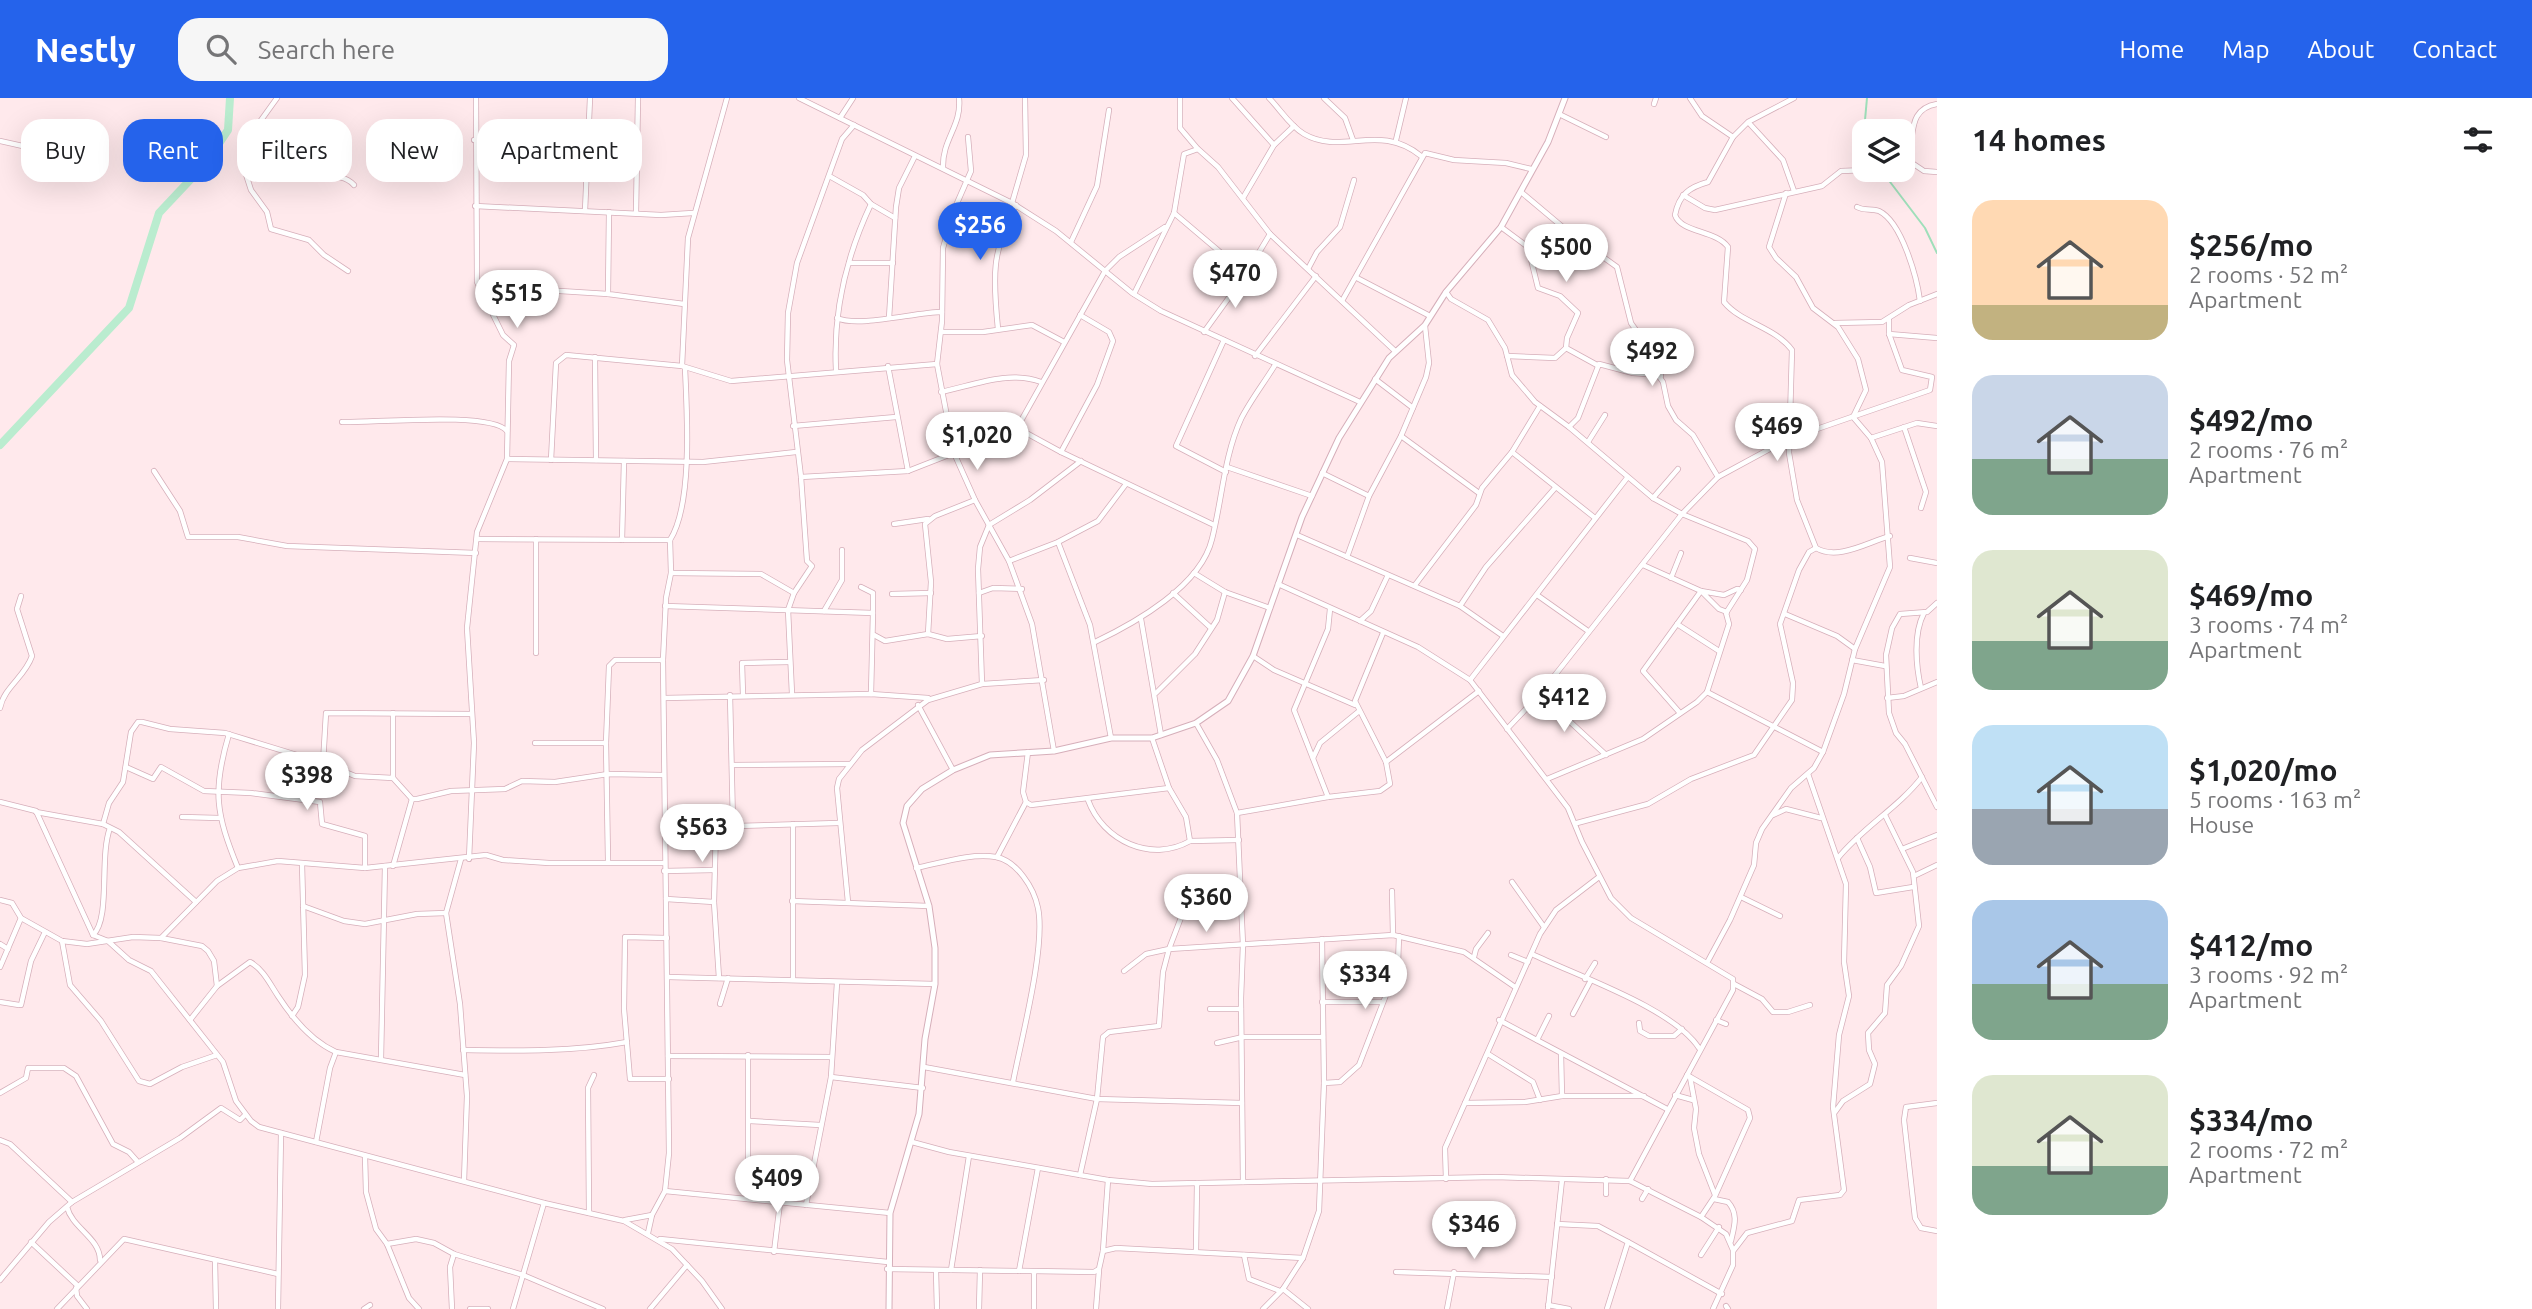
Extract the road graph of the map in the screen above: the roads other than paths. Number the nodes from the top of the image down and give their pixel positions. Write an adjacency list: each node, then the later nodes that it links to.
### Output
1 (276, 98): 23 (street)
2 (476, 98): 35 (street)
3 (590, 98): 24 (street)
4 (638, 98): 65 (street)
5 (727, 98): 66 (street)
6 (799, 98): 22 (street)
7 (853, 98): 22 (street)
8 (959, 98): 43 (street)
9 (1020, 98): 18 (street)
10 (1180, 98): 39 (street)
11 (1232, 98): 37 (street)
12 (1270, 98): 28 (street)
13 (1325, 98): 32 (street)
14 (1406, 98): 33 (street)
15 (1565, 98): 21 (street)
16 (1690, 98): 31 (street)
17 (1792, 98): 26 (street)
18 (1025, 100): 60 (street)
19 (1937, 104): 25 (street)
20 (1109, 110): 72 (street)
21 (1559, 114): 30 (street); 44 (street)
22 (840, 118): 27 (street)
23 (262, 119)
24 (589, 119)
25 (1915, 120)
26 (1748, 122): 31 (street); 55 (street)
27 (854, 125): 40 (street); 47 (street)
28 (1294, 126): 32 (street); 37 (street)
29 (968, 137): 48 (street)
30 (1605, 137)
31 (1733, 137): 57 (street)
32 (1353, 140): 33 (street)
33 (1396, 140): 41 (street)
34 (0, 141): 38 (street)
35 (474, 141): 36 (street); 61 (street)
36 (477, 141)
37 (1274, 145): 58 (street)
38 (21, 146)
39 (1198, 149): 58 (street); 67 (street)
40 (915, 156): 43 (street); 68 (street)
41 (1421, 156): 44 (street); 80 (street)
42 (1915, 166): 46 (street)
43 (943, 168): 48 (street)
44 (1531, 169): 54 (street)
45 (1852, 171): 55 (street)
46 (1937, 172)
47 (831, 177): 59 (street); 115 (street)
48 (968, 180): 60 (street); 89 (street)
49 (1354, 180): 75 (street)
50 (248, 182): 76 (street)
51 (350, 182): 53 (street)
52 (586, 182): 63 (street)
53 (354, 185)
54 (1521, 191): 70 (street); 116 (street)
55 (1794, 191): 56 (street)
56 (1786, 193): 57 (street); 95 (street)
57 (1683, 195): 135 (street)
58 (1243, 198): 71 (street)
59 (871, 204): 68 (street); 73 (street)
60 (1014, 204): 72 (street); 97 (street)
61 (475, 205): 63 (street); 81 (street)
62 (1857, 206): 87 (street)
63 (585, 211): 64 (street)
64 (610, 212): 65 (street); 83 (street)
65 (636, 213): 66 (street)
66 (693, 213): 88 (street)
67 (1174, 214): 69 (street); 78 (street)
68 (895, 218): 74 (street)
69 (1167, 226): 77 (street); 84 (street)
70 (1501, 226): 82 (street); 104 (street)
71 (1270, 234): 75 (street); 78 (street)
72 (1071, 242): 77 (street)
73 (849, 263): 74 (street); 92 (street)
74 (893, 263): 93 (street)
75 (1308, 269): 79 (street)
76 (348, 271)
77 (1105, 271): 84 (street); 90 (street)
78 (1246, 274): 98 (street)
79 (1316, 276): 86 (street); 106 (street)
80 (1357, 278): 86 (street); 91 (street)
81 (478, 286): 83 (street); 132 (street)
82 (1446, 292): 91 (street); 107 (street)
83 (608, 294): 88 (street)
84 (1134, 294): 98 (street)
85 (1937, 294): 87 (street)
86 (1342, 301): 105 (street)
87 (1920, 301): 94 (street)
88 (684, 304): 113 (street)
89 (942, 312): 93 (street); 99 (street)
90 (1080, 315): 103 (street); 141 (street)
91 (1430, 316): 96 (street)
92 (837, 318): 93 (street); 114 (street)
93 (889, 318)
94 (1889, 320): 95 (street); 100 (street)
95 (1834, 324): 124 (street)
96 (1425, 325): 105 (street); 122 (street)
97 (998, 329): 99 (street); 103 (street)
98 (1204, 331): 102 (street)
99 (942, 332): 109 (street)
100 (1889, 334): 101 (street); 124 (street)
101 (1937, 338)
102 (1224, 340): 106 (street); 148 (street)
103 (1064, 342): 118 (street)
104 (1566, 348): 107 (street); 112 (street)
105 (1395, 351): 117 (street)
106 (1255, 356): 110 (street)
107 (1507, 356): 121 (street)
108 (595, 357): 113 (street); 143 (street); 144 (street)
109 (937, 364): 111 (street); 119 (street)
110 (1275, 365): 120 (street); 148 (street)
111 (888, 366): 114 (street); 125 (street)
112 (1597, 366): 116 (street); 128 (street)
113 (683, 367): 115 (street); 146 (street)
114 (836, 370): 115 (street)
115 (789, 375): 127 (street)
116 (1661, 376): 154 (street)
117 (1375, 379): 120 (street); 122 (street)
118 (1041, 382): 119 (street); 131 (street)
119 (941, 392): 136 (street)
120 (1360, 402): 152 (street)
121 (1540, 406): 128 (street); 139 (street)
122 (1413, 408): 133 (street)
123 (1605, 415): 137 (street)
124 (1853, 416): 134 (street); 135 (street)
125 (896, 417): 127 (street); 151 (street)
126 (342, 422): 132 (street)
127 (793, 426): 138 (street)
128 (1569, 426): 137 (street)
129 (1936, 426): 130 (street)
130 (1905, 427): 134 (street); 163 (street)
131 (1017, 428): 136 (street); 141 (street)
132 (508, 432): 142 (street)
133 (1401, 436): 158 (street); 160 (street)
134 (1871, 438): 171 (street)
135 (1788, 439): 154 (street); 177 (street)
136 (953, 441): 140 (street)
137 (1588, 442): 155 (street)
138 (796, 452): 146 (street); 153 (street)
139 (1512, 452): 157 (street); 158 (street)
140 (954, 453): 151 (street); 162 (street)
141 (1061, 453): 147 (street)
142 (507, 459): 143 (street); 172 (street)
143 (551, 460): 144 (street)
144 (596, 460): 145 (street)
145 (624, 461): 146 (street); 174 (street)
146 (687, 461): 175 (street)
147 (1082, 461): 156 (street); 168 (street)
148 (1226, 469): 159 (street); 169 (street)
149 (1678, 469): 161 (street)
150 (154, 471): 179 (street)
151 (908, 471): 153 (street)
152 (1322, 473): 159 (street); 160 (street)
153 (801, 477): 197 (street)
154 (1718, 477): 164 (street)
155 (1628, 478): 161 (street); 165 (street)
156 (1126, 484): 169 (street); 176 (street)
157 (1555, 488): 165 (street); 206 (street)
158 (1480, 494): 191 (street)
159 (1312, 496): 170 (street)
160 (1369, 496): 181 (street)
161 (1653, 498): 164 (street)
162 (975, 500): 166 (street); 168 (street)
163 (1921, 508)
164 (1682, 514): 185 (street); 194 (street)
165 (1595, 518): 202 (street)
166 (929, 519): 167 (street); 198 (street)
167 (894, 524)
168 (989, 525): 183 (street); 199 (street)
169 (1214, 525): 187 (street)
170 (1297, 535): 181 (street); 190 (street)
171 (1890, 536): 177 (street); 226 (street)
172 (477, 539): 173 (street); 179 (street)
173 (537, 539): 174 (street); 228 (street)
174 (622, 540): 175 (street)
175 (670, 540): 186 (street)
176 (1058, 542): 183 (street); 225 (street)
177 (1816, 548): 214 (street)
178 (842, 550): 210 (street)
179 (476, 553): 257 (street)
180 (1681, 553): 189 (street)
181 (1347, 557): 188 (street)
182 (1910, 558): 184 (street)
183 (1009, 561): 193 (street)
184 (1937, 563)
185 (1643, 565): 189 (street); 219 (street)
186 (671, 573): 197 (street); 205 (street)
187 (1194, 573): 196 (street); 200 (street)
188 (1388, 575): 191 (street); 216 (street)
189 (1671, 578): 195 (street)
190 (1278, 584): 207 (street); 208 (street)
191 (1415, 585): 206 (street)
192 (861, 587): 213 (street)
193 (1022, 589): 199 (street); 234 (street)
194 (1741, 590): 195 (street); 211 (street)
195 (1701, 591): 211 (street); 217 (street)
196 (1225, 592): 207 (street); 218 (street)
197 (794, 593): 209 (street)
198 (931, 593): 201 (street); 221 (street)
199 (979, 593): 223 (street)
200 (1173, 593): 215 (street); 218 (street)
201 (892, 594)
202 (1537, 595): 219 (street); 224 (street)
203 (21, 596): 253 (street)
204 (1937, 603): 212 (street)
205 (665, 606): 209 (street); 230 (street)
206 (1460, 606): 224 (street)
207 (1270, 608): 229 (street)
208 (1330, 608): 216 (street); 237 (street)
209 (788, 610): 210 (street); 232 (street)
210 (824, 611): 213 (street)
211 (1727, 612): 227 (street)
212 (1924, 613): 233 (street); 239 (street)
213 (873, 614): 222 (street)
214 (1785, 614): 226 (street); 259 (street)
215 (1141, 620): 225 (street); 242 (street)
216 (1360, 621): 220 (street)
217 (1677, 624): 227 (street); 256 (street)
218 (1211, 628): 242 (street)
219 (1588, 631): 245 (street)
220 (1383, 633): 235 (street); 252 (street)
221 (928, 634): 222 (street); 223 (street)
222 (873, 635): 244 (street)
223 (982, 636): 238 (street)
224 (1503, 636): 235 (street)
225 (1095, 642): 263 (street)
226 (1855, 649): 231 (street)
227 (1719, 651): 241 (street)
228 (537, 653)
229 (1253, 656): 237 (street); 258 (street)
230 (663, 660): 248 (street); 266 (street)
231 (1852, 660): 233 (street); 269 (street)
232 (789, 662): 243 (street); 247 (street)
233 (1885, 666): 249 (street)
234 (1044, 680): 238 (street); 268 (street)
235 (1470, 680): 240 (street)
236 (1937, 682): 239 (street)
237 (1304, 683): 252 (street); 271 (street)
238 (982, 684): 250 (street)
239 (1921, 688): 249 (street)
240 (1479, 691): 260 (street); 272 (street)
241 (1707, 692): 256 (street); 259 (street)
242 (1156, 693): 262 (street)
243 (792, 694): 244 (street); 247 (street)
244 (871, 694): 250 (street)
245 (1541, 694): 260 (street); 270 (street)
246 (730, 695): 247 (street); 248 (street); 275 (street)
247 (743, 695)
248 (664, 698): 280 (street)
249 (1887, 698): 281 (street)
250 (931, 699): 251 (street)
251 (918, 705): 274 (street); 277 (street)
252 (1356, 706): 254 (street)
253 (0, 708)
254 (1358, 712): 271 (street); 272 (street)
255 (393, 713): 257 (street); 273 (street); 282 (street)
256 (1680, 713): 270 (street)
257 (471, 714): 285 (street)
258 (1195, 723): 262 (street); 294 (street)
259 (1773, 727): 269 (street); 301 (street)
260 (1507, 729): 283 (street)
261 (229, 734): 273 (street); 276 (street); 286 (street)
262 (1161, 735): 264 (street)
263 (1111, 738): 264 (street); 268 (street)
264 (1152, 738): 284 (street)
265 (535, 743): 266 (street)
266 (606, 743): 279 (street)
267 (1028, 751): 268 (street); 277 (street); 291 (street)
268 (1055, 751)
269 (1824, 752): 278 (street)
270 (1606, 755): 283 (street)
271 (1312, 759): 287 (street)
272 (1386, 762): 287 (street)
273 (323, 763): 282 (street)
274 (851, 764): 275 (street); 300 (street)
275 (732, 765): 303 (street)
276 (126, 767): 286 (street); 302 (street)
277 (953, 770): 325 (street)
278 (1808, 773): 295 (street); 299 (street)
279 (608, 774): 280 (street); 285 (street); 317 (street)
280 (663, 775): 306 (street)
281 (1923, 776): 292 (street); 296 (street)
282 (393, 778): 288 (street)
283 (1547, 779): 301 (street)
284 (1169, 788): 289 (street); 311 (street)
285 (474, 790): 288 (street); 316 (street)
286 (218, 793): 298 (street); 324 (street)
287 (1328, 797): 294 (street)
288 (412, 799): 322 (street)
289 (1088, 800): 291 (street); 311 (street)
290 (0, 802): 293 (street)
291 (1026, 802): 313 (street)
292 (1937, 807)
293 (36, 811): 302 (street); 350 (street)
294 (1237, 813): 310 (street)
295 (1772, 815): 299 (street); 334 (street)
296 (1885, 815): 309 (street); 312 (street)
297 (182, 817): 298 (street)
298 (219, 818): 323 (street)
299 (1821, 818): 314 (street)
300 (838, 823): 304 (street); 340 (street)
301 (1577, 823): 329 (street)
302 (103, 824): 305 (street)
303 (733, 824): 304 (street); 307 (street)
304 (793, 824): 337 (street)
305 (110, 828): 338 (street); 350 (street)
306 (665, 828): 307 (street); 318 (street)
307 (716, 828): 326 (street)
308 (1937, 835): 312 (street)
309 (1857, 838): 314 (street); 331 (street)
310 (1239, 840): 311 (street); 359 (street)
311 (1190, 841)
312 (1902, 849): 328 (street)
313 (997, 858): 325 (street); 417 (street)
314 (1838, 858): 432 (street)
315 (461, 859): 316 (street); 322 (street); 343 (street)
316 (469, 859): 317 (street)
317 (608, 860): 318 (street)
318 (664, 863): 327 (street)
319 (302, 864): 323 (street); 324 (street); 341 (street)
320 (1937, 865): 328 (street)
321 (385, 866): 322 (street); 324 (street); 346 (street)
322 (393, 866)
323 (238, 868): 338 (street)
324 (365, 868)
325 (916, 868): 342 (street)
326 (714, 870): 327 (street); 339 (street)
327 (664, 871): 335 (street)
328 (1914, 876): 331 (street)
329 (1599, 877): 347 (street); 365 (street)
330 (1512, 882): 347 (street)
331 (1913, 887): 432 (street)
332 (1182, 891): 361 (street)
333 (1392, 891): 351 (street)
334 (1741, 897): 344 (street); 365 (street)
335 (666, 899): 339 (street); 354 (street)
336 (0, 900): 345 (street)
337 (792, 901): 340 (street); 373 (street)
338 (196, 902): 353 (street)
339 (714, 902): 371 (street)
340 (848, 902): 342 (street)
341 (303, 906): 346 (street); 388 (street)
342 (929, 906): 376 (street)
343 (446, 914): 346 (street); 402 (street)
344 (1780, 916)
345 (22, 918): 348 (street); 360 (street)
346 (384, 920): 410 (street)
347 (1544, 927): 362 (street)
348 (45, 932): 356 (street); 380 (street)
349 (1488, 933): 364 (street)
350 (93, 935): 357 (street)
351 (1393, 935): 352 (street); 355 (street)
352 (1399, 936): 364 (street); 382 (street)
353 (161, 938): 357 (street); 378 (street)
354 (667, 938): 370 (street); 399 (street)
355 (1322, 939): 359 (street); 381 (street)
356 (62, 941): 357 (street); 406 (street)
357 (108, 941): 390 (street)
358 (0, 944): 360 (street)
359 (1243, 945): 361 (street); 386 (street)
360 (9, 948): 368 (street)
361 (1169, 949): 369 (street); 424 (street)
362 (1532, 954): 366 (street); 374 (street)
363 (1511, 955): 366 (street)
364 (1474, 957): 379 (street)
365 (1708, 961): 377 (street)
366 (1528, 962): 379 (street)
367 (1595, 963): 374 (street)
368 (0, 967)
369 (1124, 971)
370 (668, 977): 371 (street); 408 (street)
371 (719, 978): 372 (street)
372 (728, 978): 373 (street); 383 (street)
373 (793, 979): 375 (street)
374 (1588, 981): 387 (street); 395 (street)
375 (837, 983): 376 (street); 409 (street)
376 (935, 984): 411 (street)
377 (1734, 984): 384 (street); 392 (street)
378 (217, 986): 388 (street); 390 (street)
379 (1516, 987): 391 (street)
380 (0, 1002)
381 (1322, 1002): 382 (street); 397 (street)
382 (1381, 1002): 418 (street)
383 (720, 1004)
384 (1810, 1005)
385 (1210, 1009): 386 (street)
386 (1241, 1009): 396 (street)
387 (1573, 1014)
388 (292, 1016): 403 (street)
389 (1549, 1016): 398 (street)
390 (190, 1020): 406 (street)
391 (1499, 1020): 398 (street); 404 (street)
392 (1716, 1020): 394 (street); 401 (street)
393 (1639, 1023): 395 (street)
394 (1727, 1024)
395 (1682, 1029): 401 (street)
396 (1243, 1037): 397 (street); 400 (street); 427 (street)
397 (1323, 1037): 418 (street)
398 (1537, 1040): 405 (street)
399 (627, 1042): 402 (street); 416 (street)
400 (1217, 1042)
401 (1699, 1048): 414 (street)
402 (463, 1050): 412 (street)
403 (336, 1052): 410 (street); 437 (street)
404 (1488, 1054): 425 (street); 428 (street)
405 (1561, 1054): 422 (street); 423 (street)
406 (217, 1055): 431 (street)
407 (748, 1055): 408 (street); 409 (street); 433 (street)
408 (668, 1056): 416 (street)
409 (831, 1057): 415 (street)
410 (381, 1059): 412 (street)
411 (924, 1067): 417 (street); 419 (street)
412 (465, 1075): 448 (street)
413 (594, 1075): 463 (street)
414 (1688, 1076): 421 (street); 426 (street); 456 (street)
415 (831, 1077): 419 (street); 434 (street)
416 (669, 1079): 454 (street)
417 (1013, 1083): 424 (street)
418 (1324, 1083): 451 (street)
419 (923, 1088): 438 (street)
420 (0, 1093): 441 (street)
421 (1675, 1095): 426 (street); 430 (street)
422 (1562, 1096): 423 (street); 425 (street)
423 (1644, 1096): 430 (street)
424 (1097, 1099): 427 (street); 443 (street)
425 (1540, 1100): 428 (street)
426 (1693, 1100): 456 (street)
427 (1242, 1103): 450 (street)
428 (1465, 1103): 444 (street)
429 (1937, 1103): 470 (street)
430 (1667, 1109): 449 (street)
431 (245, 1115): 435 (street); 441 (street)
432 (1834, 1116): 477 (street)
433 (750, 1121): 434 (street); 457 (street)
434 (820, 1125): 462 (street)
435 (281, 1133): 437 (street); 498 (street)
436 (0, 1140): 461 (street)
437 (316, 1142): 439 (street)
438 (912, 1142): 440 (street); 464 (street)
439 (365, 1156): 448 (street); 476 (street)
440 (968, 1156): 442 (street); 491 (street)
441 (137, 1161): 461 (street)
442 (1038, 1168): 443 (street); 494 (street)
443 (1080, 1175): 446 (street)
444 (1446, 1179): 447 (street); 451 (street)
445 (1606, 1179): 447 (street); 449 (street); 455 (street)
446 (1108, 1180): 452 (street); 478 (street)
447 (1562, 1180): 468 (street)
448 (464, 1181): 459 (street)
449 (1630, 1181): 453 (street)
450 (1243, 1182): 451 (street); 452 (street)
451 (1321, 1182): 484 (street)
452 (1197, 1183): 479 (street)
453 (1648, 1189): 458 (street); 466 (street)
454 (665, 1191): 457 (street); 465 (street)
455 (1606, 1194)
456 (1714, 1197): 466 (street); 473 (street)
457 (748, 1199): 460 (street)
458 (1642, 1199)
459 (544, 1203): 463 (street); 499 (street)
460 (780, 1203): 462 (street); 480 (street)
461 (70, 1204): 474 (street); 486 (street)
462 (806, 1205): 464 (street)
463 (589, 1213): 467 (street)
464 (890, 1213): 487 (street)
465 (652, 1215): 467 (street); 471 (street)
466 (1701, 1217): 469 (street)
467 (624, 1221): 471 (street)
468 (1557, 1224): 475 (street); 500 (street)
469 (1719, 1227): 473 (street); 483 (street)
470 (1937, 1231)
471 (649, 1233): 472 (street)
472 (656, 1238): 480 (street); 488 (street)
473 (1731, 1241): 477 (street)
474 (31, 1242): 501 (street); 502 (street)
475 (1628, 1242): 504 (street); 529 (street)
476 (387, 1244): 481 (street); 512 (street)
477 (1733, 1250): 504 (street)
478 (1103, 1251): 479 (street); 490 (street)
479 (1196, 1251): 482 (street)
480 (774, 1252): 487 (street)
481 (454, 1254): 499 (street); 513 (street)
482 (1244, 1254): 484 (street); 503 (street)
483 (1700, 1255)
484 (1303, 1258): 503 (street)
485 (215, 1260): 486 (street); 498 (street); 509 (street)
486 (100, 1262): 502 (street)
487 (888, 1262): 489 (street)
488 (687, 1265): 518 (street); 519 (street)
489 (887, 1269): 493 (street); 520 (street)
490 (1099, 1269): 497 (street); 524 (street)
491 (951, 1270): 492 (street); 493 (street)
492 (980, 1270): 494 (street); 522 (street)
493 (936, 1271): 521 (street)
494 (1019, 1271): 497 (street)
495 (1396, 1272): 496 (street)
496 (1454, 1272): 500 (street); 527 (street)
497 (1034, 1273): 523 (street)
498 (278, 1274): 510 (street)
499 (523, 1275): 516 (street); 517 (street)
500 (1552, 1278): 506 (street)
501 (0, 1280)
502 (77, 1287): 507 (street); 508 (street)
503 (1282, 1290): 525 (street); 526 (street)
504 (1722, 1294): 530 (street)
505 (370, 1304): 511 (street)
506 (1548, 1307): 528 (street)
507 (57, 1309)
508 (87, 1309)
509 (216, 1309)
510 (278, 1309)
511 (364, 1309)
512 (419, 1309)
513 (452, 1309)
514 (470, 1309): 515 (street)
515 (488, 1309)
516 (513, 1309)
517 (603, 1309)
518 (650, 1309)
519 (722, 1309)
520 (889, 1309)
521 (937, 1309)
522 (979, 1309)
523 (1034, 1309)
524 (1096, 1309)
525 (1263, 1309)
526 (1308, 1309)
527 (1447, 1309)
528 (1569, 1309)
529 (1607, 1309)
530 (1713, 1309)

